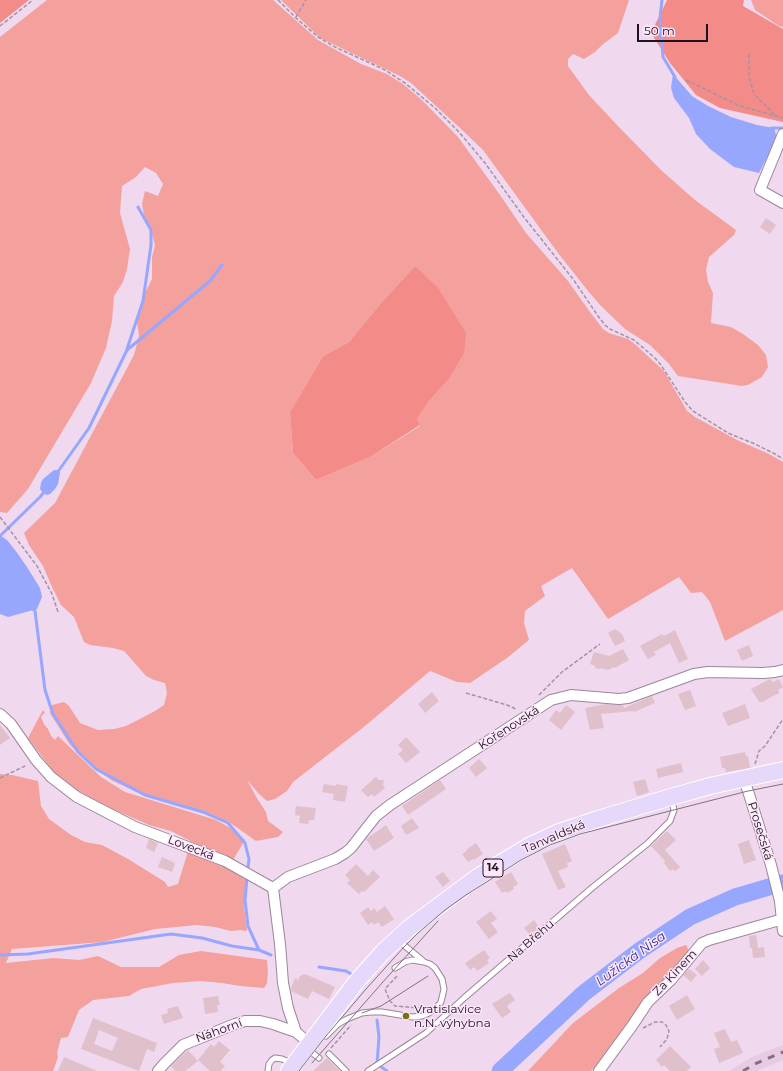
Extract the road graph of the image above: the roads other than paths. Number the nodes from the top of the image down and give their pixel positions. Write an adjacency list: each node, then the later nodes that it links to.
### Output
1 (783, 134): 2 (street)
2 (783, 203)
3 (783, 670): 8 (street, Kořenovská)
4 (0, 714): 8 (street, Lovecká)
5 (783, 770): 6 (main road, Tanvaldská / 14)
6 (748, 774): 7 (main road, Tanvaldská / 14); 9 (street, Prosečská)
7 (671, 797): 11 (main road, Tanvaldská / 14); 23 (lane, Na Břehu)
8 (273, 888): 14 (street)
9 (783, 919): 10 (street, Prosečská); 24 (street, Za Kinem)
10 (783, 932)
11 (398, 937): 12 (lane); 15 (main road, Tanvaldská / 14)
12 (424, 962): 13 (lane); 15 (lane)
13 (398, 970)
14 (296, 1032): 16 (street, Náhorní); 20 (street, Náhorní)
15 (323, 1033): 16 (main road, Tanvaldská / 14)
16 (308, 1046): 18 (lane); 19 (main road, Tanvaldská / 14)
17 (328, 1053): 22 (lane)
18 (319, 1058)
19 (292, 1067): 21 (lane)
20 (158, 1071)
21 (268, 1071)
22 (346, 1071)
23 (368, 1071)
24 (599, 1071)

